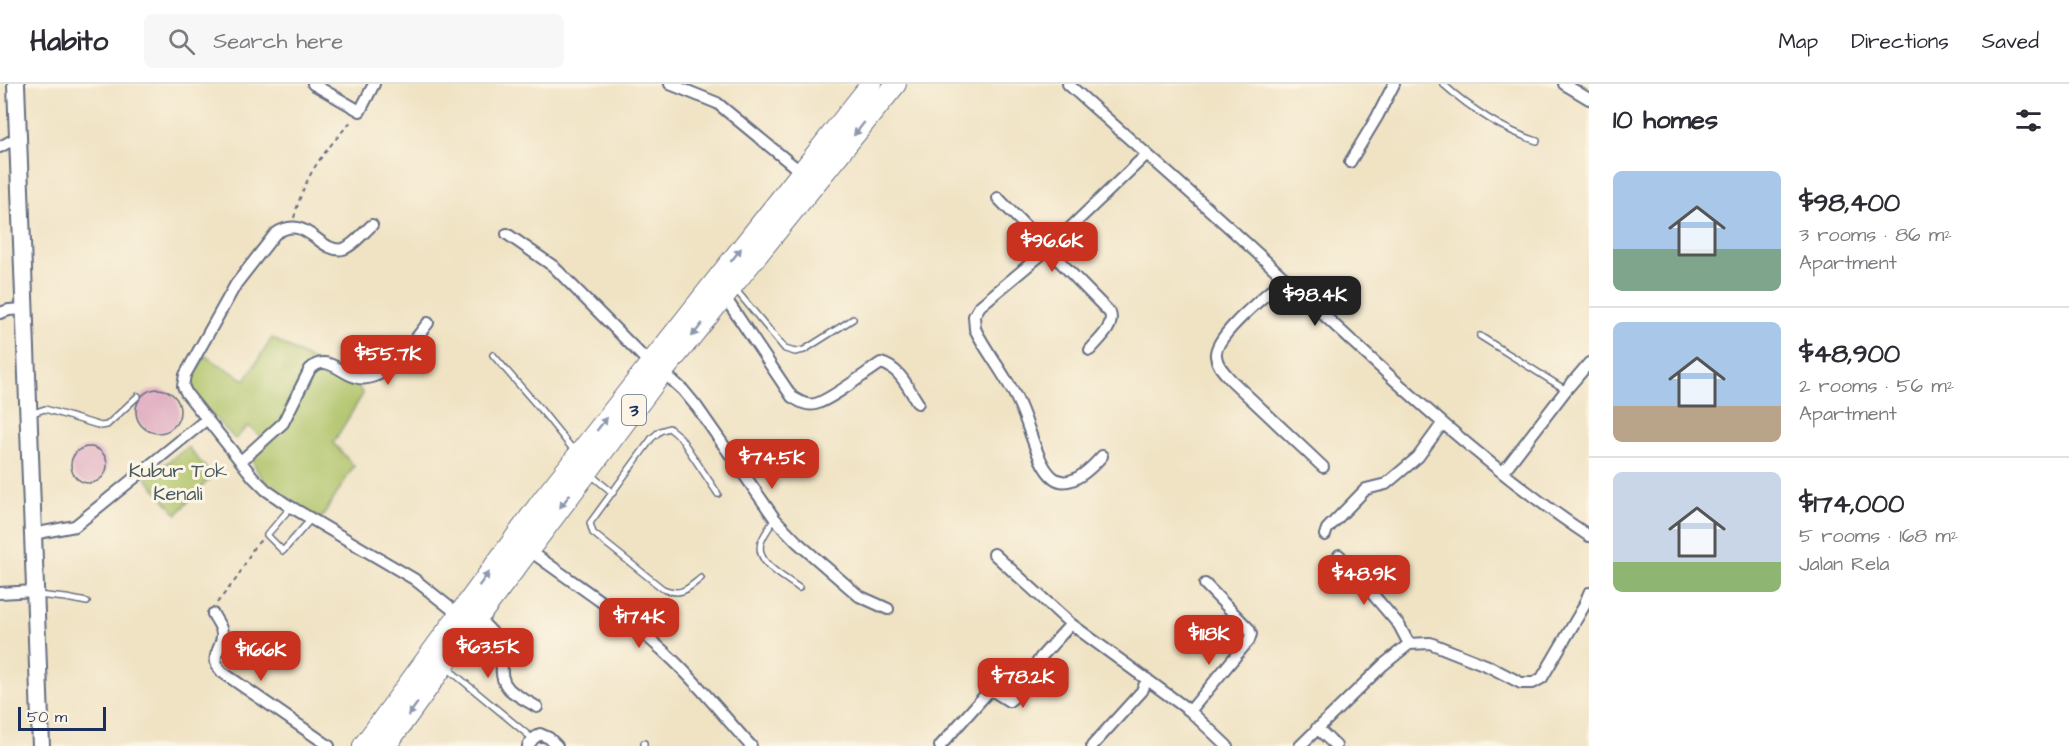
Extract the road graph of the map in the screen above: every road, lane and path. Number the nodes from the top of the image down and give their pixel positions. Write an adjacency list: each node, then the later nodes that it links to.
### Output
1 (16, 84): 13 (main road)
2 (313, 84): 12 (street)
3 (374, 84): 12 (street)
4 (670, 84): 18 (street)
5 (871, 84): 18 (highway, 3)
6 (896, 84): 25 (highway, 3, one-way to 25)
7 (1068, 84): 16 (street)
8 (1394, 84): 17 (street)
9 (1443, 84): 14 (lane)
10 (1564, 84): 11 (street)
11 (1589, 99)
12 (360, 111): 21 (path)
13 (18, 137): 15 (street); 26 (main road)
14 (1537, 141)
15 (0, 147)
16 (1146, 155): 23 (street); 24 (street)
17 (1350, 162)
18 (801, 172): 34 (highway, 3, one-way to 18)
19 (998, 198): 23 (street)
20 (372, 225): 21 (street)
21 (292, 226): 39 (street)
22 (507, 234): 34 (street)
23 (1048, 249): 31 (street); 41 (street)
24 (1285, 278): 40 (street); 44 (street)
25 (728, 291): 28 (lane); 34 (highway, 3, one-way to 34); 37 (street)
26 (24, 309): 27 (street); 38 (main road)
27 (0, 313)
28 (853, 320)
29 (428, 323): 42 (street)
30 (1480, 336): 35 (lane)
31 (1090, 350)
32 (494, 356): 43 (lane)
33 (1589, 363): 35 (street)
34 (656, 368): 43 (highway, 3); 50 (street)
35 (1566, 390): 45 (street)
36 (138, 396): 38 (lane)
37 (918, 403)
38 (28, 414): 51 (main road)
39 (207, 419): 42 (street); 51 (street)
40 (1442, 424): 45 (street); 53 (street)
41 (1102, 456)
42 (241, 461): 48 (street)
43 (582, 464): 46 (lane); 55 (highway, 3, one-way to 55); 67 (highway, 3, one-way to 43)
44 (1323, 467)
45 (1503, 472): 54 (street)
46 (613, 493): 47 (lane); 58 (lane)
47 (718, 494)
48 (291, 507): 49 (street); 52 (lane)
49 (311, 519): 52 (lane); 67 (street)
50 (775, 519): 60 (lane); 65 (street)
51 (33, 534): 62 (main road)
52 (267, 535): 66 (path)
53 (1325, 535)
54 (1589, 536)
55 (529, 550): 68 (highway, 3); 82 (street)
56 (994, 554): 69 (street)
57 (1339, 555): 70 (street)
58 (701, 578)
59 (1205, 584): 74 (street)
60 (799, 588)
61 (0, 593): 62 (street)
62 (35, 593): 64 (lane); 77 (main road)
63 (1589, 593): 70 (street)
64 (87, 602)
65 (888, 609)
66 (213, 614): 78 (street)
67 (458, 614): 79 (highway, 3)
68 (478, 618): 71 (highway, 3); 73 (street)
69 (1071, 624): 72 (street); 83 (street)
70 (1409, 644): 75 (street)
71 (444, 665): 76 (lane); 80 (highway, 3, one-way to 80)
72 (1147, 679): 74 (street); 84 (street)
73 (537, 707)
74 (1191, 711): 85 (street)
75 (1317, 728): 86 (street); 87 (street)
76 (530, 743): 81 (street)
77 (41, 746)
78 (329, 746)
79 (363, 746)
80 (386, 746)
81 (556, 746)
82 (751, 746)
83 (940, 746)
84 (1092, 746)
85 (1227, 746)
86 (1300, 746)
87 (1336, 746)

